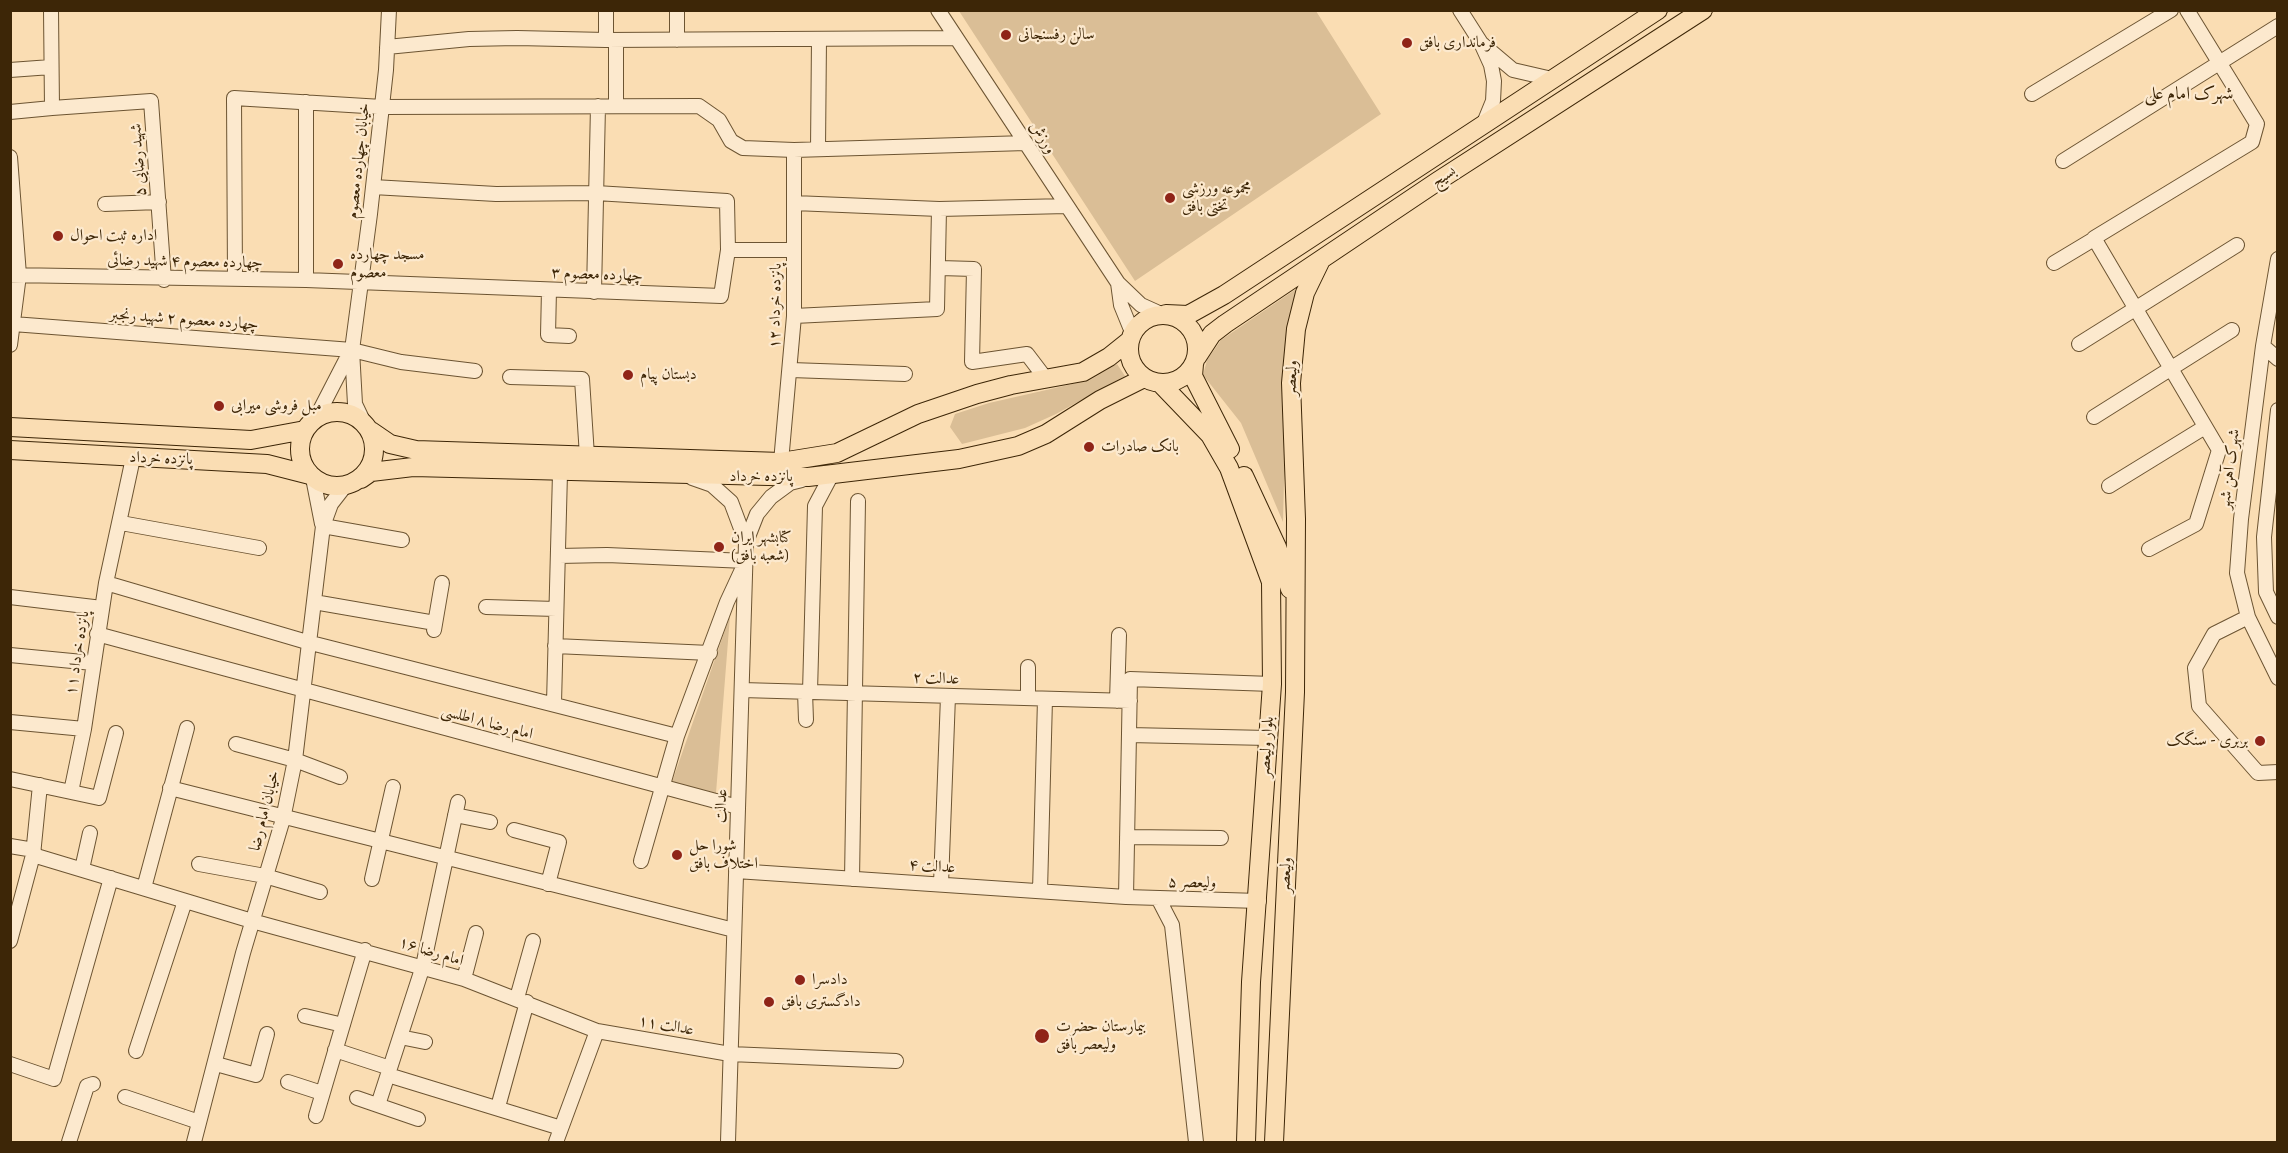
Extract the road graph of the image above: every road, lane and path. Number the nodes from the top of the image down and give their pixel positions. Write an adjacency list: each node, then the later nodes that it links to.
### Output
1 (51, 10): 19 (street)
2 (389, 10): 17 (street, خیابان چهارده معصوم)
3 (606, 10): 14 (street)
4 (677, 10): 15 (street)
5 (938, 10): 12 (street, ورزش)
6 (1460, 10): 16 (street)
7 (1658, 10): 21 (main road, بسیج)
8 (1703, 10): 36 (main road, بسیج)
9 (2171, 10): 22 (street)
10 (2187, 10): 18 (street)
11 (2277, 26): 18 (street)
12 (956, 38): 13 (street); 30 (street, ورزش)
13 (819, 39): 15 (street); 31 (street)
14 (611, 40): 15 (street); 17 (street); 25 (street)
15 (677, 40)
16 (1481, 43): 21 (street); 29 (street)
17 (387, 47): 26 (street, خیابان چهارده معصوم)
18 (2218, 62): 34 (street); 46 (street)
19 (51, 67): 20 (street); 27 (street)
20 (10, 70)
21 (1552, 79): 29 (main road, بسیج)
22 (2032, 94)
23 (306, 102): 26 (street); 55 (street); 57 (street)
24 (598, 106): 25 (street); 26 (street); 38 (street)
25 (616, 106): 32 (street)
26 (382, 107): 37 (street, خیابان چهارده معصوم)
27 (52, 108): 28 (street); 40 (street, شهید رضایی ۵)
28 (10, 112)
29 (1484, 123): 35 (main road, بسیج)
30 (1026, 143): 31 (street); 43 (street, ورزش)
31 (818, 149): 32 (street)
32 (794, 150): 41 (street, پانزده خرداد ۱۲)
33 (10, 157): 54 (street)
34 (2063, 161)
35 (1425, 162): 36 (main road); 39 (main road, بسیج)
36 (1438, 181): 45 (main road, بسیج)
37 (373, 187): 38 (street); 59 (street, خیابان چهارده معصوم)
38 (596, 193): 48 (street); 61 (street)
39 (1377, 195): 45 (main road); 63 (main road, بسیج)
40 (159, 202): 42 (street); 56 (street, شهید رضایی ۵)
41 (794, 203): 44 (street); 49 (street, پانزده خرداد ۱۲)
42 (105, 204)
43 (1067, 206): 44 (street); 58 (street, ورزش)
44 (939, 209): 53 (street)
45 (1388, 215): 51 (main road, بسیج)
46 (2094, 239): 52 (street); 62 (street)
47 (2237, 245): 62 (street)
48 (728, 250): 49 (street); 61 (street, چهارده معصوم ۳)
49 (794, 250): 64 (street, پانزده خرداد ۱۲)
50 (2277, 258): 71 (street, شهرک آهن شهر)
51 (1321, 260): 74 (main road, بسیج); 117 (main road, ولیعصر)
52 (2054, 263)
53 (940, 268): 64 (street); 81 (street)
54 (15, 275): 56 (street, چهارده معصوم ۴ شهید رضائی); 65 (street)
55 (235, 279): 56 (street, چهارده معصوم ۴ شهید رضائی); 57 (street, چهارده معصوم ۴ شهید رضائی)
56 (164, 280)
57 (306, 280): 59 (street, چهارده معصوم ۴ شهید رضائی)
58 (1118, 283): 63 (street, ورزش); 68 (street, ورزش)
59 (360, 284): 60 (street, چهارده معصوم ۳); 72 (street, خیابان چهارده معصوم)
60 (549, 290): 61 (street, چهارده معصوم ۳); 67 (street)
61 (594, 292)
62 (2134, 308): 69 (street); 76 (street)
63 (1163, 314): 68 (main road); 74 (main road)
64 (794, 316): 75 (street, پانزده خرداد ۱۲)
65 (13, 324): 70 (street); 72 (street, چهارده معصوم ۲ شهید رنجبر)
66 (2232, 330): 76 (street)
67 (569, 336)
68 (1131, 337): 80 (main road); 81 (main road, پانزده خرداد)
69 (2079, 344)
70 (10, 345)
71 (2263, 346): 73 (street); 119 (street, شهرک آهن شهر)
72 (352, 350): 77 (street, چهارده معصوم ۲ شهید رنجبر); 85 (street); 87 (street)
73 (2277, 359)
74 (1195, 361): 82 (main road); 117 (main road, ولیعصر)
75 (791, 370): 78 (street); 94 (street, پانزده خرداد ۱۲)
76 (2171, 370): 84 (street); 88 (street)
77 (475, 371)
78 (905, 374)
79 (510, 377): 92 (street)
80 (1144, 378): 82 (main road); 97 (main road, پانزده خرداد)
81 (1046, 380): 94 (main road, پانزده خرداد)
82 (1161, 384): 130 (main road, بلوار ولیعصر)
83 (2277, 410): 89 (street)
84 (2094, 417)
85 (310, 424): 87 (main road); 90 (main road, پانزده خرداد); 98 (main road)
86 (10, 427): 90 (main road, پانزده خرداد)
87 (368, 427): 92 (main road, پانزده خرداد); 100 (main road)
88 (2205, 427): 101 (street); 108 (street)
89 (2276, 430): 120 (street)
90 (262, 438): 95 (main road)
91 (10, 450): 93 (main road, پانزده خرداد)
92 (587, 456): 94 (main road, پانزده خرداد)
93 (133, 458): 95 (main road, پانزده خرداد); 103 (street, پانزده خرداد ۱۱)
94 (781, 462)
95 (267, 464): 98 (main road, پانزده خرداد)
96 (560, 473): 99 (main road, پانزده خرداد); 100 (main road, پانزده خرداد); 109 (street)
97 (830, 474): 99 (main road, پانزده خرداد); 106 (street, عدالت); 133 (street)
98 (312, 476): 100 (main road); 104 (street)
99 (683, 476): 106 (street, عدالت)
100 (353, 482): 104 (street, خیابان امام رضا)
101 (2109, 486)
102 (858, 501): 134 (street)
103 (121, 523): 107 (street); 111 (street, پانزده خرداد ۱۱)
104 (322, 526): 105 (street); 114 (street, خیابان امام رضا)
105 (402, 540)
106 (746, 542): 110 (street, عدالت)
107 (259, 548)
108 (2148, 549)
109 (559, 555): 110 (street); 118 (street)
110 (746, 561): 125 (street); 132 (street, عدالت)
111 (106, 583): 116 (street, پانزده خرداد ۱۱); 123 (street)
112 (442, 583): 114 (street)
113 (10, 597): 116 (street)
114 (314, 602): 123 (street, خیابان امام رضا)
115 (486, 607): 118 (street)
116 (102, 608): 121 (street, پانزده خرداد ۱۱)
117 (1295, 608): 229 (main road, ولیعصر)
118 (556, 609): 124 (street)
119 (2248, 617): 129 (street, شهرک آهن شهر); 150 (street)
120 (2277, 617)
121 (97, 633): 127 (street, پانزده خرداد ۱۱); 131 (street, امام رضا ۸ اطلسی)
122 (1119, 635): 138 (street)
123 (307, 642): 131 (street, خیابان امام رضا); 139 (street)
124 (555, 646): 125 (street); 139 (street)
125 (710, 653): 146 (street)
126 (10, 656): 127 (street)
127 (93, 663): 143 (street, پانزده خرداد ۱۱)
128 (1028, 667): 136 (street)
129 (2277, 678)
130 (1272, 684): 138 (street); 147 (main road, بلوار ولیعصر)
131 (303, 690): 149 (street, خیابان امام رضا); 156 (street, امام رضا ۸ اطلسی)
132 (742, 690): 133 (street, عدالت ۲); 158 (street, عدالت)
133 (807, 692): 134 (street, عدالت ۲); 140 (street)
134 (855, 693): 135 (street, عدالت ۲); 178 (street)
135 (948, 696): 136 (street, عدالت ۲); 181 (street)
136 (1028, 698): 137 (street, عدالت ۲)
137 (1045, 699): 138 (street, عدالت ۲); 184 (street)
138 (1124, 701): 145 (street)
139 (554, 703): 146 (street)
140 (806, 720)
141 (10, 722): 143 (street)
142 (186, 728): 155 (street)
143 (84, 729): 157 (street, پانزده خرداد ۱۱)
144 (117, 733): 157 (street)
145 (1130, 735): 147 (street); 164 (street)
146 (677, 736): 156 (street)
147 (1268, 738): 189 (main road, بلوار ولیعصر)
148 (236, 744): 149 (street)
149 (295, 760): 151 (street); 159 (street, خیابان امام رضا)
150 (2277, 772)
151 (340, 777)
152 (10, 779): 153 (street)
153 (40, 785): 157 (street); 169 (street)
154 (393, 787): 167 (street)
155 (170, 788): 159 (street); 183 (street)
156 (663, 788): 158 (street, امام رضا ۸ اطلسی); 171 (street)
157 (71, 792)
158 (738, 807): 174 (street, عدالت)
159 (283, 819): 167 (street); 175 (street, خیابان امام رضا)
160 (490, 822): 170 (street)
161 (563, 828): 166 (street)
162 (514, 830): 166 (street)
163 (90, 833): 173 (street)
164 (1127, 837): 165 (street); 186 (street)
165 (1221, 838)
166 (559, 842): 180 (street)
167 (381, 843): 170 (street); 177 (street)
168 (10, 846): 169 (street, امام رضا ۱۶)
169 (33, 852): 173 (street, امام رضا ۱۶); 182 (street)
170 (446, 859): 180 (street); 196 (street)
171 (641, 861)
172 (200, 864): 175 (street)
173 (82, 869): 176 (street, امام رضا ۱۶)
174 (736, 871): 178 (street, عدالت ۴); 191 (street, عدالت)
175 (266, 876): 185 (street); 190 (street, خیابان امام رضا)
176 (111, 878): 183 (street, امام رضا ۱۶); 209 (street)
177 (372, 879)
178 (852, 879): 181 (street, عدالت ۴)
179 (10, 884): 182 (street)
180 (548, 884): 191 (street)
181 (941, 884): 184 (street, عدالت ۴)
182 (24, 888): 193 (street)
183 (144, 888): 188 (street, امام رضا ۱۶)
184 (1040, 891): 186 (street, عدالت ۴)
185 (320, 892)
186 (1126, 897): 187 (street, ولیعصر ۵)
187 (1158, 898): 189 (street, ولیعصر ۵); 227 (street)
188 (185, 901): 190 (street, امام رضا ۱۶); 206 (street)
189 (1258, 901): 228 (main road, بلوار ولیعصر)
190 (252, 921): 195 (street, امام رضا ۱۶); 210 (street, خیابان امام رضا)
191 (734, 930): 207 (street, عدالت)
192 (476, 933): 197 (street)
193 (10, 941)
194 (533, 941): 198 (street)
195 (365, 950): 196 (street, امام رضا ۱۶); 200 (street)
196 (423, 966): 197 (street, امام رضا ۱۶); 203 (street)
197 (464, 979): 198 (street, امام رضا ۱۶)
198 (522, 1000): 201 (street, امام رضا ۱۶); 218 (street)
199 (305, 1016): 200 (street)
200 (343, 1025): 205 (street)
201 (597, 1030): 207 (street, عدالت ۱۱); 222 (street)
202 (267, 1034): 210 (street)
203 (400, 1037): 204 (street); 211 (street)
204 (424, 1042)
205 (335, 1050): 211 (street); 214 (street)
206 (136, 1051)
207 (730, 1054): 208 (street, عدالت ۱۱); 226 (street, عدالت)
208 (896, 1061)
209 (10, 1064)
210 (216, 1064): 221 (street, خیابان امام رضا)
211 (389, 1071): 217 (street); 218 (street)
212 (288, 1082): 214 (street)
213 (93, 1084): 224 (street)
214 (322, 1093): 219 (street)
215 (125, 1097): 221 (street)
216 (357, 1098): 217 (street)
217 (378, 1105): 220 (street)
218 (498, 1107): 222 (street)
219 (316, 1116)
220 (418, 1119)
221 (199, 1122): 223 (street, خیابان امام رضا)
222 (561, 1128): 225 (street)
223 (195, 1142)
224 (69, 1143)
225 (556, 1143)
226 (728, 1143)
227 (1196, 1143)
228 (1246, 1143)
229 (1274, 1143)

